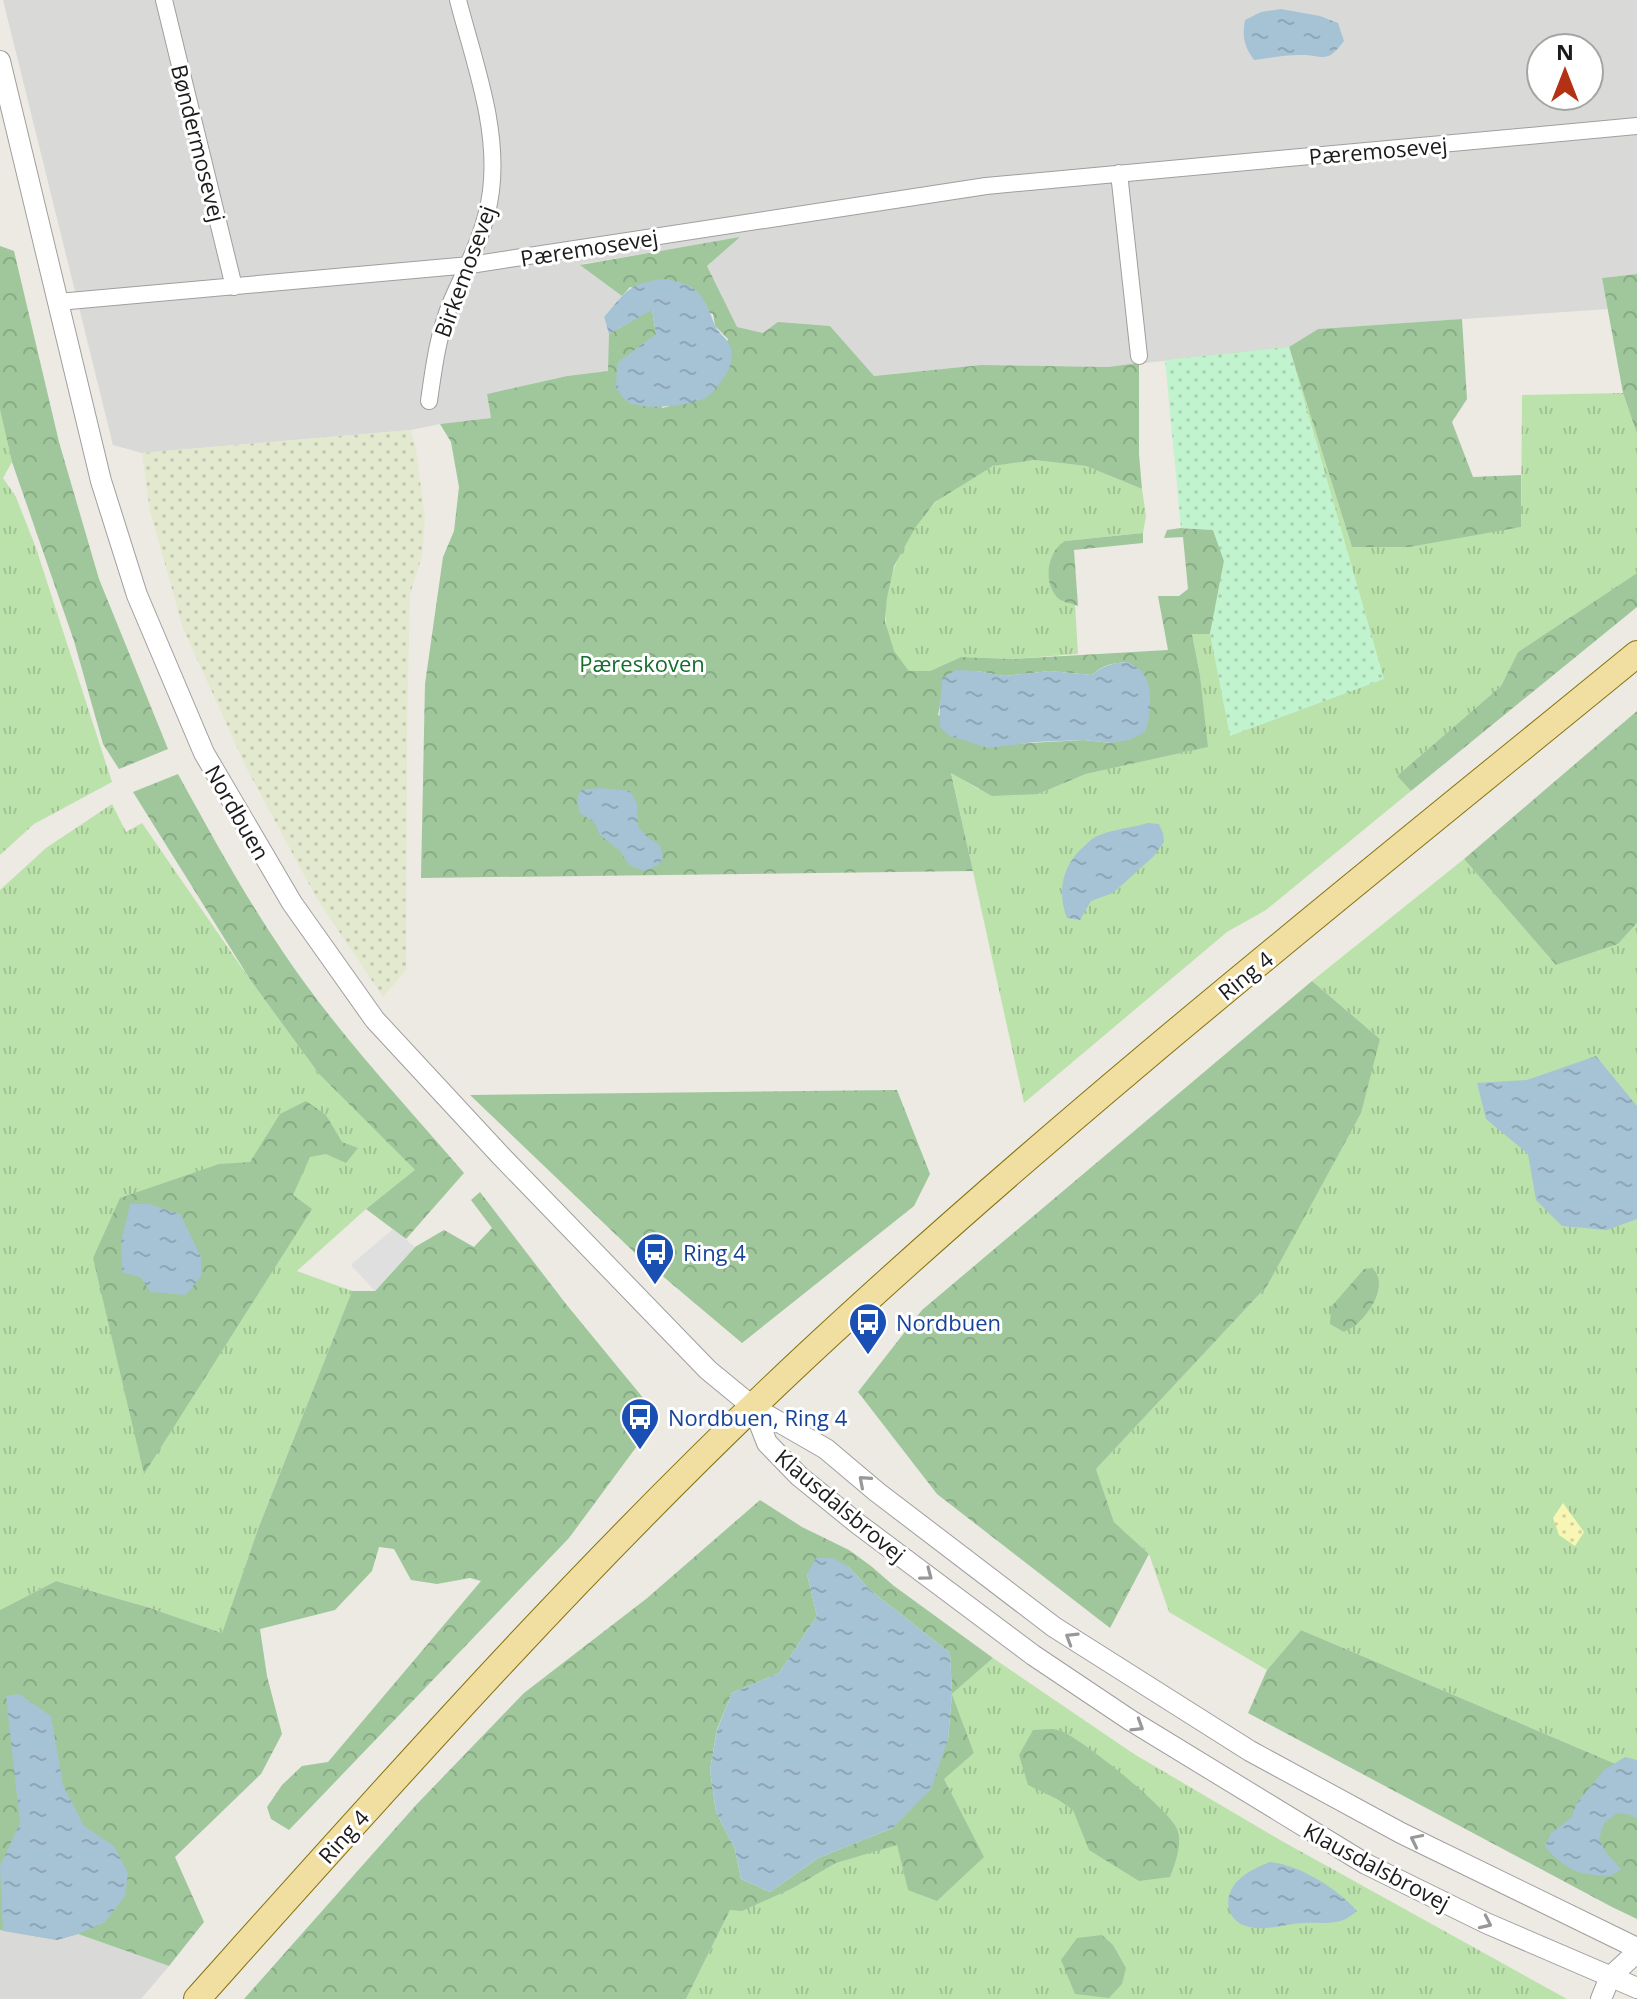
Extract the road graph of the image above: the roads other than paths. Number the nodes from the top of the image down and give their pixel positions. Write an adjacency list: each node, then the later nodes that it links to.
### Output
1 (164, 0): 7 (street, Bøndermosevej)
2 (458, 0): 6 (street, Birkemosevej)
3 (0, 61): 8 (street, Nordbuen)
4 (1637, 126): 5 (street, Pæremosevej)
5 (1119, 173): 6 (street, Pæremosevej); 9 (street)
6 (470, 265): 7 (street, Pæremosevej); 10 (street, Birkemosevej)
7 (234, 287): 8 (street, Pæremosevej)
8 (58, 302): 12 (street, Nordbuen)
9 (1139, 356)
10 (429, 401)
11 (1637, 654): 12 (main road, Ring 4)
12 (753, 1407): 13 (street, Klausdalsbrovej, one-way to 12); 14 (street, Klausdalsbrovej, one-way to 14); 16 (main road, Ring 4)
13 (1637, 1950): 14 (street)
14 (1610, 1977): 15 (street, Klausdalsbrovej); 17 (street)
15 (1637, 1988)
16 (197, 1999)
17 (1601, 1999)

